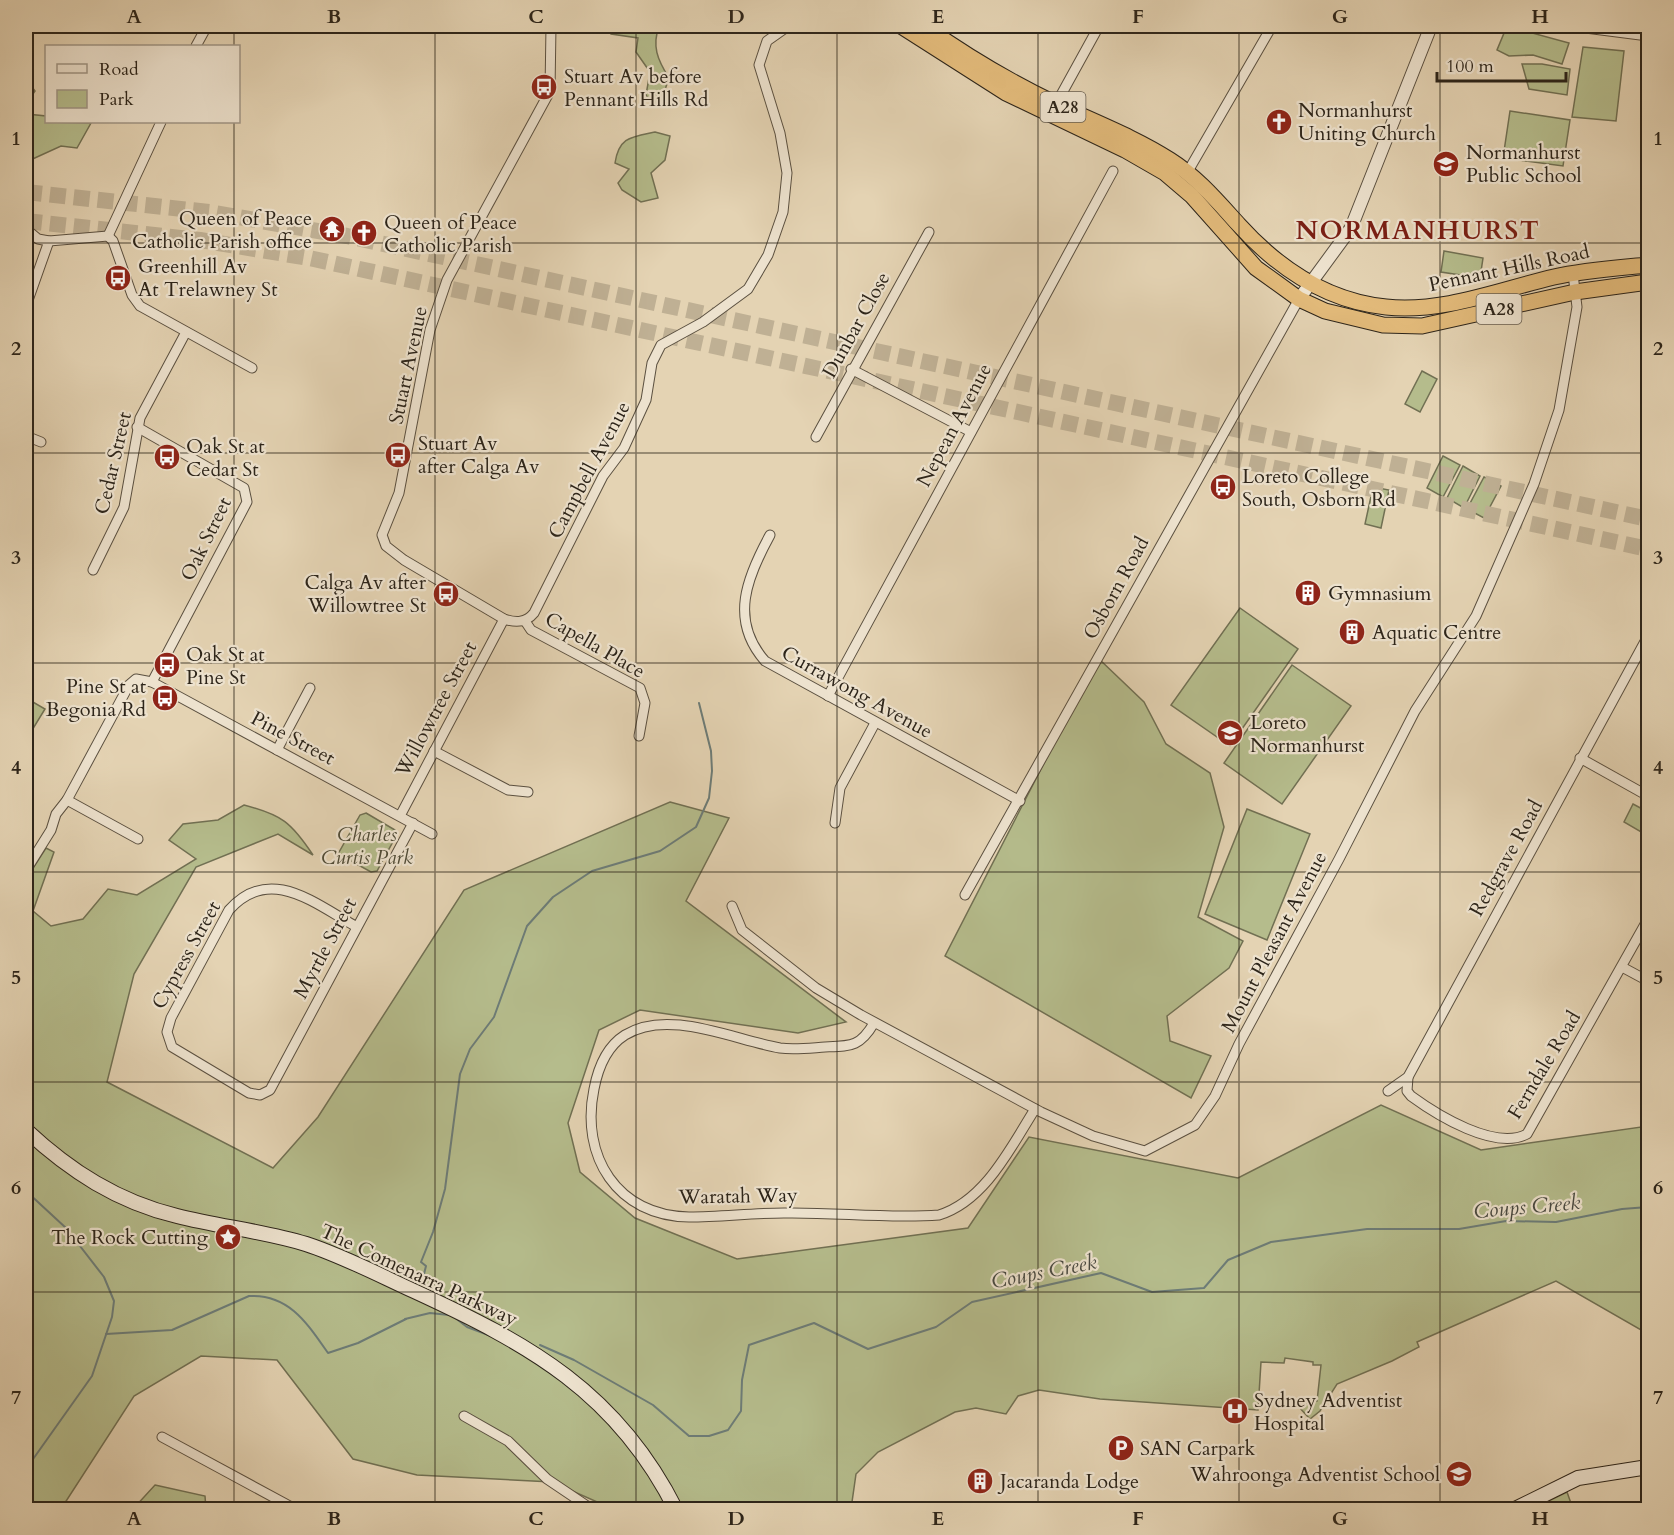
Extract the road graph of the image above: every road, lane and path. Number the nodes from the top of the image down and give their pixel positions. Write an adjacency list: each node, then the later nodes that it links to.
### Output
1 (207, 26): 11 (street)
2 (552, 26): 37 (street, Stuart Avenue)
3 (798, 26): 38 (street, Campbell Avenue)
4 (901, 26): 25 (highway, Pennant Hills Road / A28)
5 (924, 26): 12 (highway, Pennant Hills Road / A28)
6 (1100, 26): 12 (street)
7 (1272, 26): 15 (street)
8 (1431, 26): 23 (street)
9 (1570, 26): 10 (street)
10 (1648, 36)
11 (197, 45)
12 (1056, 104): 15 (highway, Pennant Hills Road / A28)
13 (161, 123): 18 (street)
14 (1113, 171): 31 (street, Nepean Avenue)
15 (1187, 173): 23 (highway, Pennant Hills Road / A28)
16 (26, 229): 19 (street)
17 (929, 232): 29 (street, Dunbar Close)
18 (108, 236): 19 (street); 27 (street)
19 (50, 242): 26 (street)
20 (1648, 265): 21 (highway, Pennant Hills Road / A28)
21 (1573, 274): 23 (highway, Pennant Hills Road / A28); 24 (street, Mount Pleasant Avenue)
22 (1648, 282): 24 (highway, Pennant Hills Road / A28)
23 (1310, 284): 25 (street)
24 (1575, 292): 25 (highway, Pennant Hills Road / A28); 68 (street, Mount Pleasant Avenue)
25 (1299, 299): 51 (street, Osborn Road)
26 (26, 306)
27 (186, 332): 28 (street); 30 (street, Cedar Street)
28 (252, 368)
29 (851, 369): 31 (street); 33 (street, Dunbar Close)
30 (137, 428): 36 (street, Cedar Street); 40 (street, Oak Street)
31 (971, 432): 42 (street, Nepean Avenue)
32 (26, 436): 34 (street)
33 (816, 437)
34 (41, 442)
35 (770, 535): 42 (street, Currawong Avenue)
36 (93, 570)
37 (504, 619): 38 (street); 46 (street, Willowtree Street)
38 (525, 621): 44 (street, Capella Place)
39 (1648, 636): 47 (street, Redgrave Road)
40 (152, 682): 45 (street, Pine Street); 50 (street, Pine Street)
41 (310, 688): 45 (street)
42 (828, 696): 43 (street, Currawong Avenue)
43 (875, 723): 51 (street, Currawong Avenue); 54 (street)
44 (639, 736)
45 (276, 750): 52 (street, Pine Street)
46 (434, 751): 48 (street); 52 (street, Willowtree Street)
47 (1580, 758): 49 (street); 65 (street, Redgrave Road)
48 (528, 792)
49 (1648, 796)
50 (67, 800): 56 (street); 57 (street)
51 (1020, 801): 58 (street, Osborn Road)
52 (400, 816): 53 (street, Pine Street)
53 (413, 823): 55 (street, Pine Street); 61 (street, Myrtle Street)
54 (835, 823)
55 (432, 834)
56 (138, 838)
57 (26, 870)
58 (965, 895)
59 (732, 906): 64 (street, Mount Pleasant Avenue)
60 (1648, 919): 62 (street, Ferndale Road)
61 (357, 927): 66 (street, Myrtle Street); 66 (street, Cypress Street)
62 (1622, 967): 63 (street); 65 (street, Ferndale Road)
63 (1648, 981)
64 (874, 1023): 68 (street, Mount Pleasant Avenue); 68 (street, Waratah Way)
65 (1408, 1077): 67 (street, Redgrave Road)
66 (270, 1090)
67 (1388, 1091)
68 (1035, 1109)
69 (26, 1130): 75 (main road, The Comenarra Parkway)
70 (464, 1416): 74 (street)
71 (162, 1437): 73 (street)
72 (1648, 1467): 76 (main road)
73 (297, 1509)
74 (593, 1509)
75 (676, 1509)
76 (1513, 1509)

